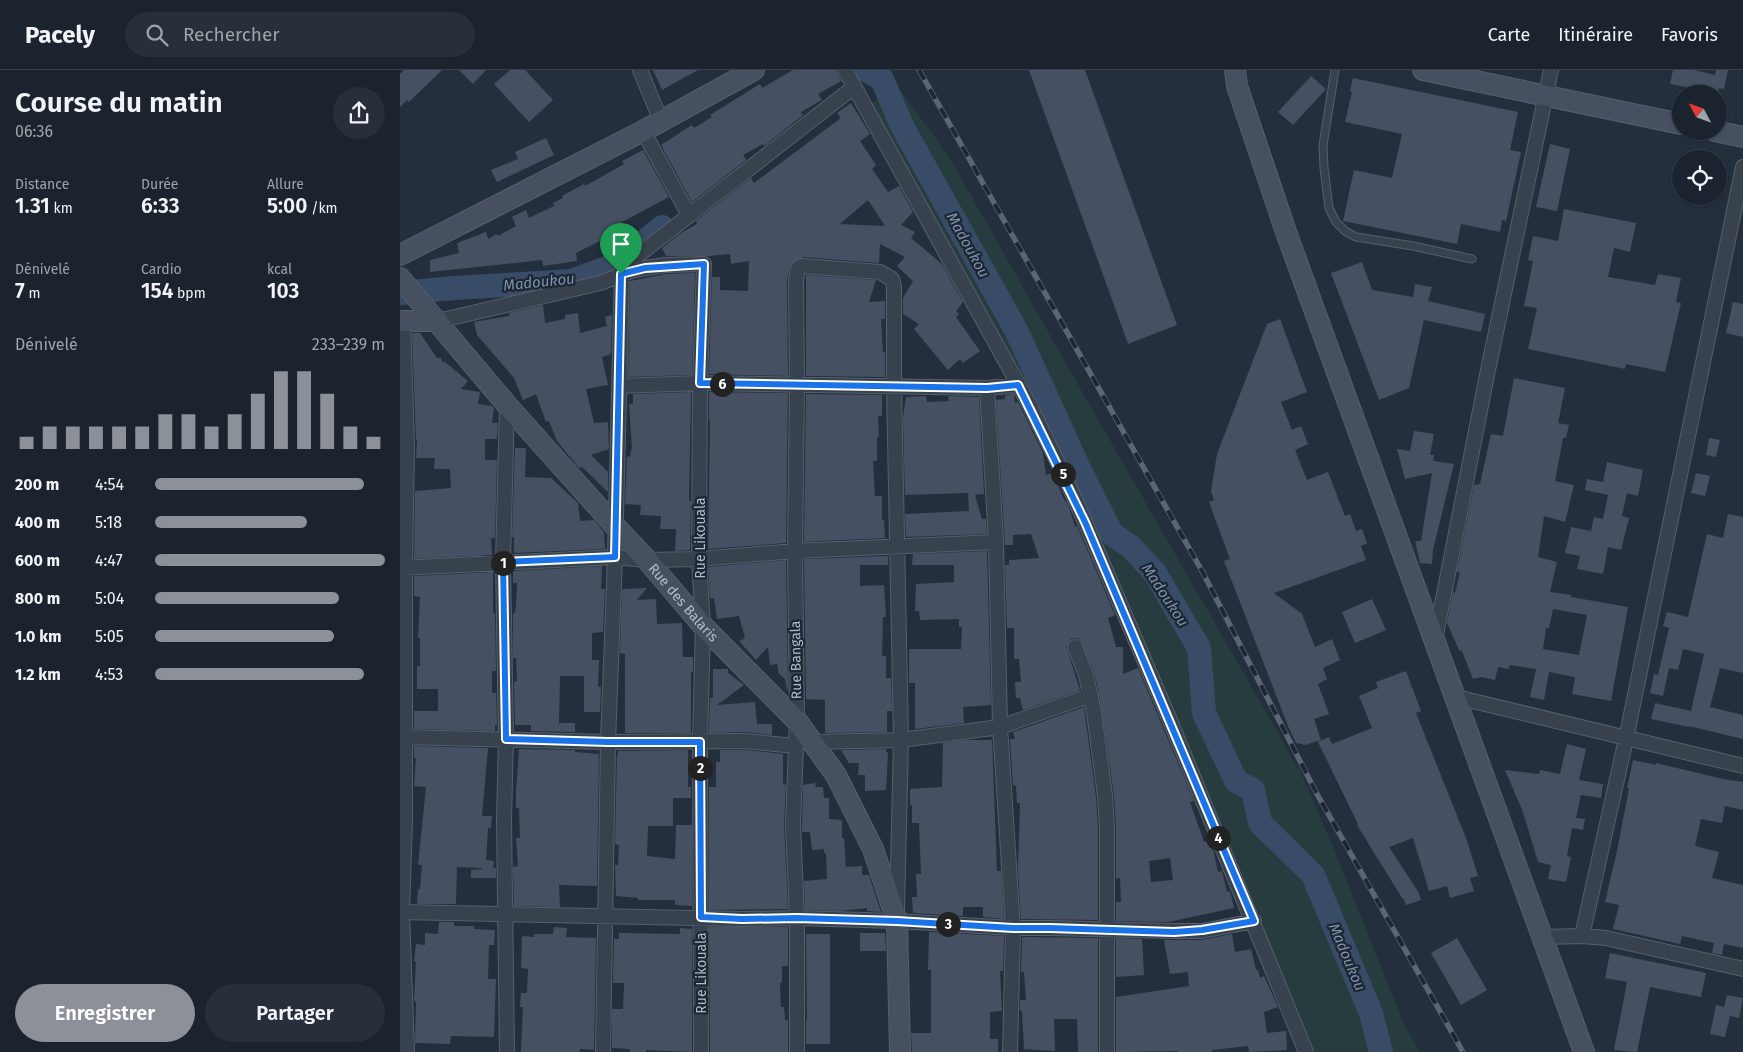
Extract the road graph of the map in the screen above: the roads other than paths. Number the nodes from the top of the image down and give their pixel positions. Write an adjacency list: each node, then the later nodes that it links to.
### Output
1 (640, 70): 10 (street)
2 (754, 70): 10 (main road)
3 (845, 70): 8 (street)
4 (1335, 70): 18 (lane)
5 (1423, 70): 9 (main road)
6 (1551, 70): 9 (street)
7 (1232, 75): 40 (main road)
8 (854, 87): 16 (street); 24 (street)
9 (1546, 95): 11 (main road); 40 (street)
10 (661, 121): 12 (main road)
11 (1672, 122)
12 (643, 131): 16 (street); 17 (main road)
13 (1728, 134): 14 (main road)
14 (1743, 137)
15 (1743, 167): 48 (street)
16 (689, 215): 19 (street)
17 (400, 255)
18 (1472, 259)
19 (621, 274): 21 (street); 23 (street, Rue Likouala); 25 (street)
20 (400, 278): 21 (main road, Rue des Balaris)
21 (433, 316): 22 (main road); 29 (main road, Rue des Balaris)
22 (402, 321): 38 (street)
23 (700, 383): 25 (street); 26 (street); 35 (street, Rue Likouala)
24 (1018, 385): 28 (street); 60 (street)
25 (620, 386): 30 (street)
26 (797, 386): 27 (street); 27 (street, Rue Bangala); 33 (street, Rue Bangala)
27 (894, 387): 28 (street); 32 (street)
28 (987, 388): 31 (street)
29 (507, 405): 30 (main road, Rue des Balaris); 37 (street)
30 (615, 526): 34 (street); 36 (main road, Rue des Balaris)
31 (996, 542): 32 (street); 45 (street)
32 (897, 546): 33 (street); 49 (street)
33 (795, 551): 35 (street); 44 (street, Rue Bangala)
34 (615, 557): 36 (street); 37 (street); 50 (street)
35 (699, 559): 36 (street); 39 (street, Rue Likouala)
36 (647, 560): 39 (main road, Rue des Balaris)
37 (503, 562): 38 (street); 47 (street)
38 (402, 567): 46 (street)
39 (703, 626): 44 (main road, Rue des Balaris); 51 (street, Rue Likouala)
40 (1434, 641): 43 (main road)
41 (1075, 647): 42 (street)
42 (1091, 695): 45 (street); 62 (street)
43 (1456, 697): 48 (street); 64 (main road)
44 (797, 721): 52 (main road, Rue des Balaris)
45 (1000, 727): 49 (street); 61 (street)
46 (403, 737): 47 (street); 54 (street)
47 (506, 739): 50 (street); 55 (street)
48 (1626, 739): 53 (street); 63 (street)
49 (901, 740): 52 (street); 59 (street)
50 (608, 742): 51 (street); 56 (street)
51 (700, 742): 52 (street); 57 (street, Rue Likouala)
52 (804, 744): 58 (street); 59 (main road, Rue des Balaris)
53 (1743, 766)
54 (401, 912): 55 (street); 66 (street)
55 (505, 913): 56 (street); 67 (street)
56 (606, 916): 57 (street); 68 (street)
57 (701, 917): 58 (street); 69 (street, Rue Likouala)
58 (797, 918): 59 (street); 70 (street)
59 (897, 921): 61 (street); 71 (main road, Rue des Balaris)
60 (1254, 921): 62 (street); 74 (street)
61 (1013, 928): 62 (street); 72 (street)
62 (1108, 930): 73 (street)
63 (1582, 936): 64 (street); 65 (street)
64 (1543, 937): 75 (main road)
65 (1743, 969)
66 (407, 1052)
67 (507, 1052)
68 (603, 1052)
69 (701, 1052)
70 (797, 1052)
71 (900, 1052)
72 (1010, 1052)
73 (1106, 1052)
74 (1306, 1052)
75 (1584, 1052)

